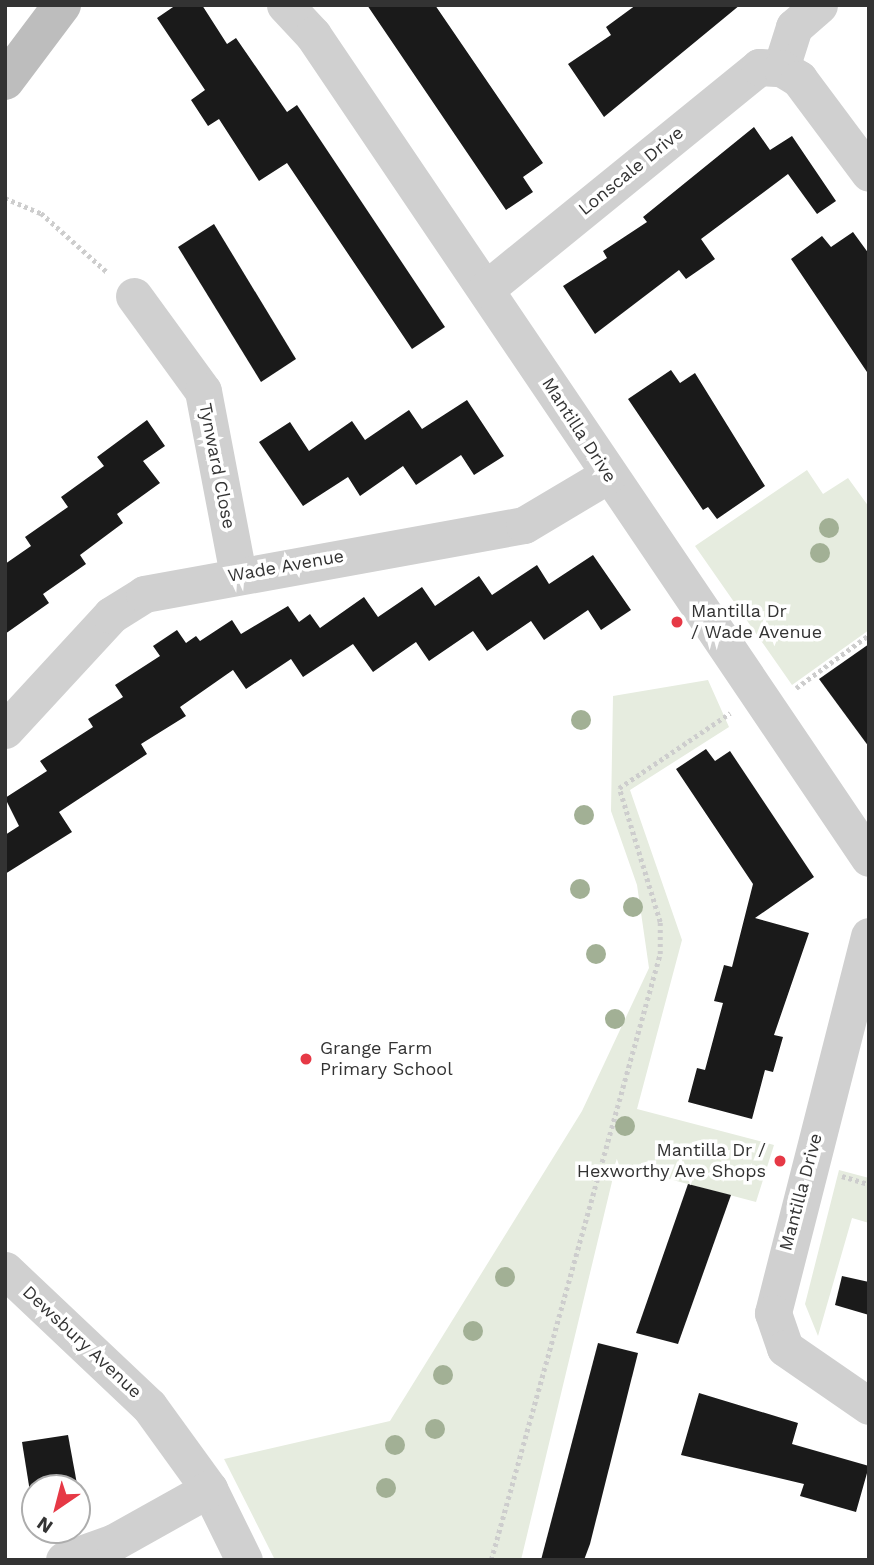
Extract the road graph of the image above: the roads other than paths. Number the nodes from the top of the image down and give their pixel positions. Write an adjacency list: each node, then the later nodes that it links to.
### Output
1 (62, 5): 5 (main road)
2 (819, 5): 4 (street)
3 (290, 6): 7 (street, Mantilla Drive)
4 (781, 68): 6 (street); 7 (street, Lonscale Drive)
5 (5, 81)
6 (869, 173)
7 (486, 289): 9 (street, Mantilla Drive)
8 (134, 296): 10 (street, Tynward Close)
9 (608, 475): 10 (street, Wade Avenue); 12 (street, Mantilla Drive)
10 (238, 574): 11 (street, Wade Avenue)
11 (5, 730)
12 (869, 858)
13 (869, 936): 14 (street, Mantilla Drive)
14 (861, 1003): 16 (street, Mantilla Drive)
15 (5, 1270): 17 (street, Dewsbury Avenue)
16 (869, 1406)
17 (209, 1489): 18 (street); 19 (street, Dewsbury Avenue)
18 (64, 1560)
19 (244, 1560)

